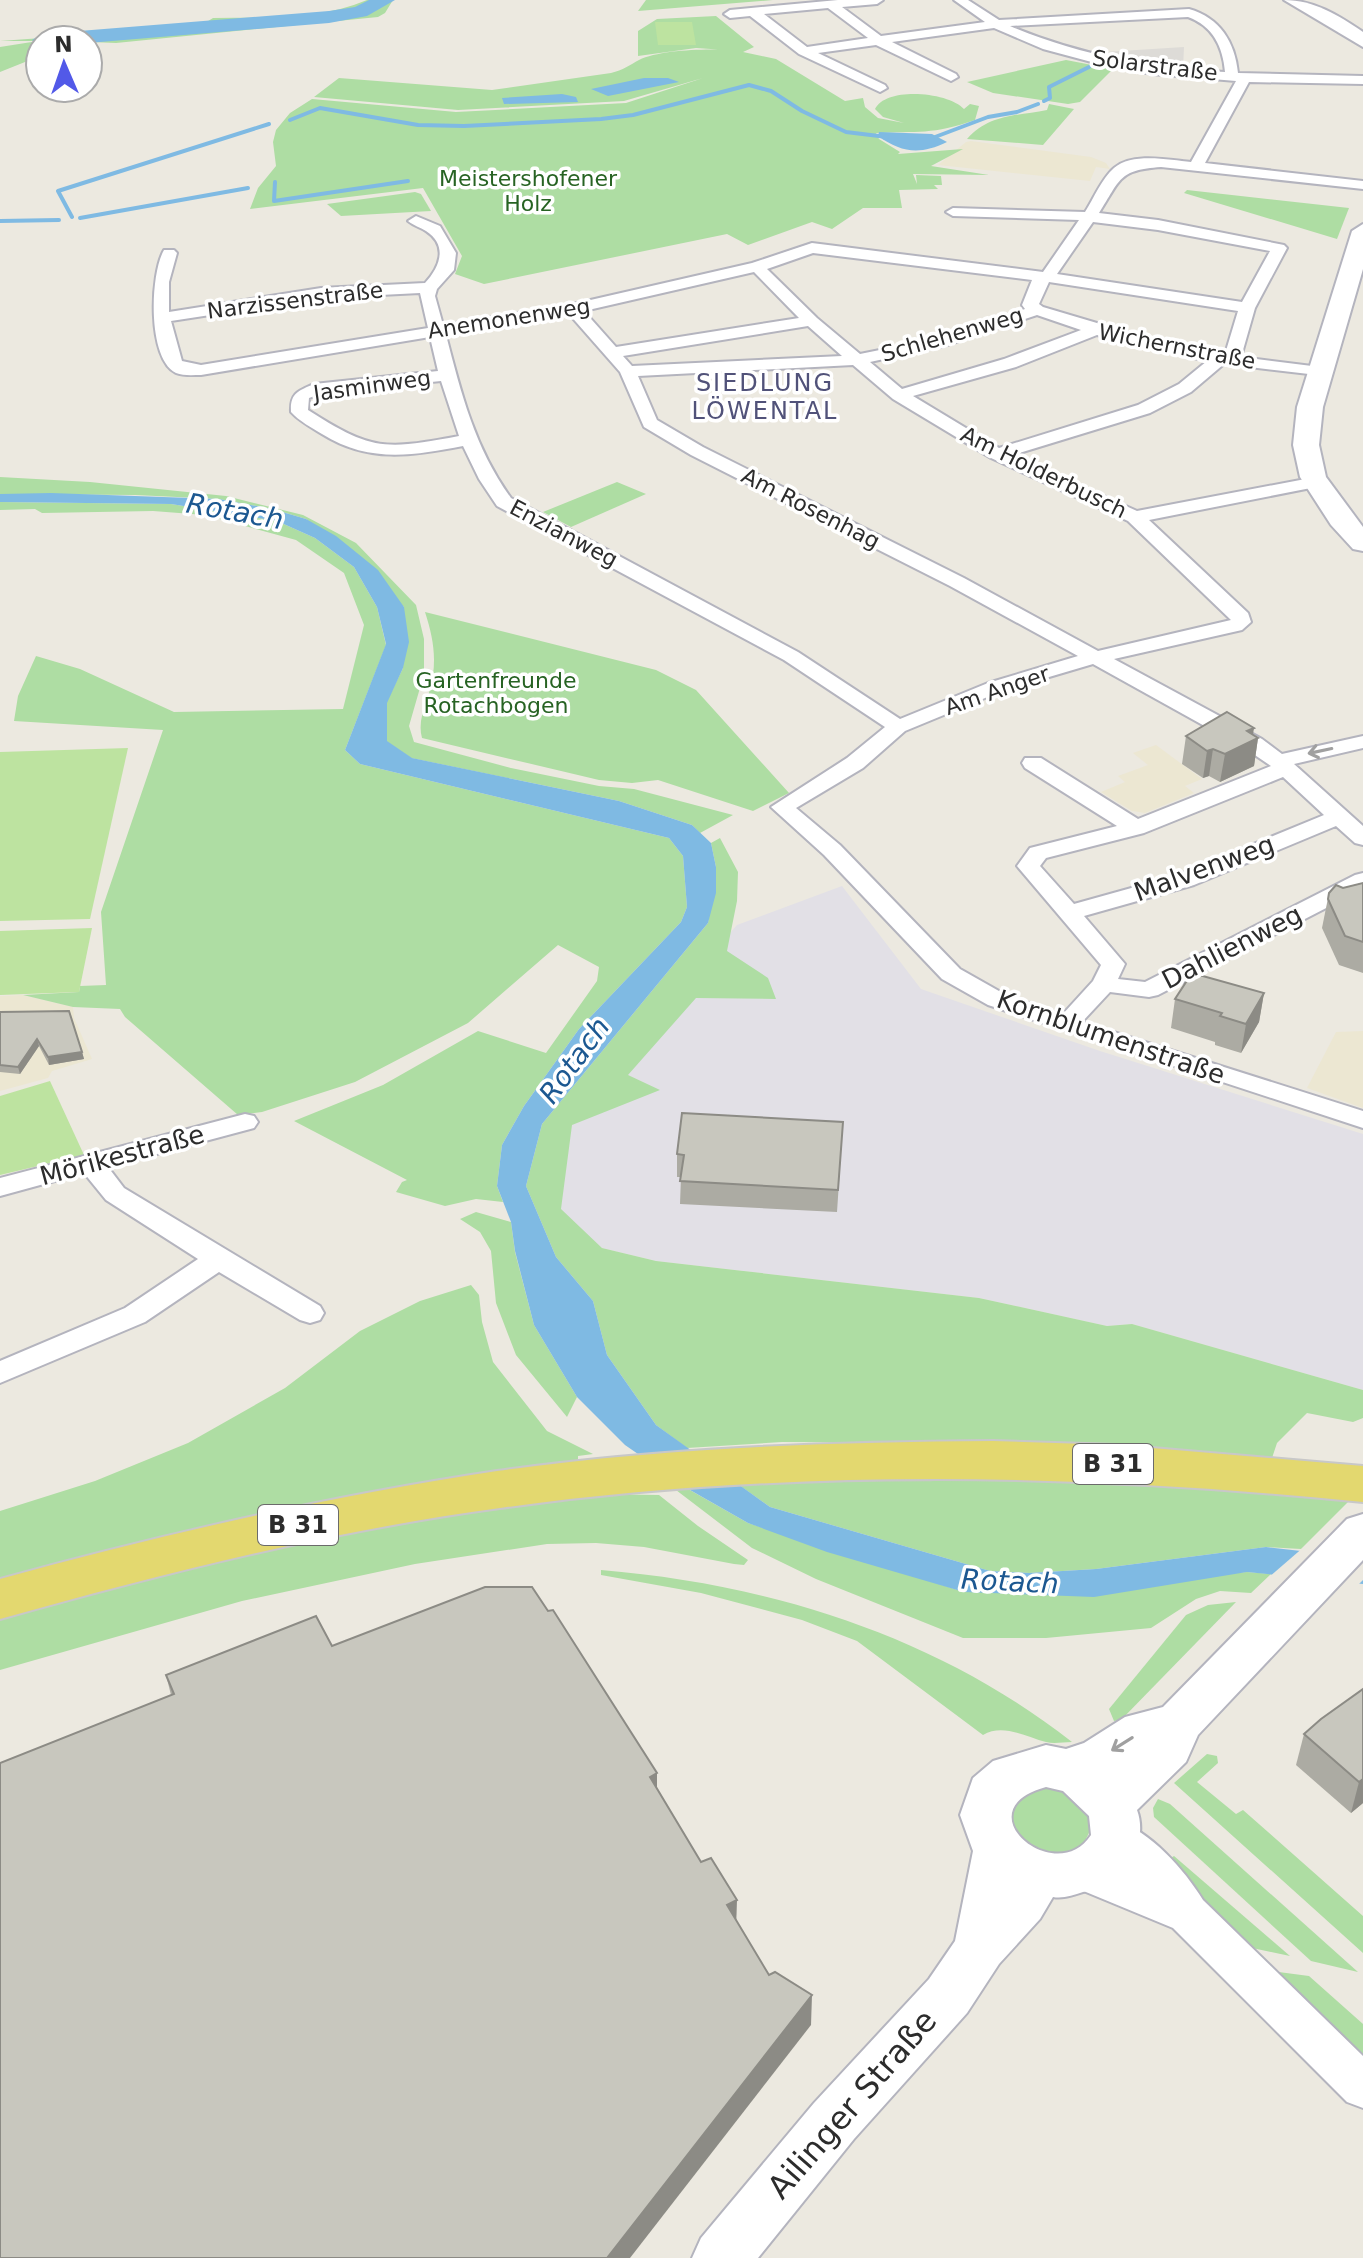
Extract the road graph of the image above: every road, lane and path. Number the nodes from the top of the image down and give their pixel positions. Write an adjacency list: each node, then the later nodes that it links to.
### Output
1 (877, 0): 4 (street)
2 (960, 0): 7 (street, Solarstraße)
3 (1293, 0): 8 (main road)
4 (831, 5): 5 (street); 9 (street)
5 (753, 12): 6 (street); 10 (street)
6 (730, 14)
7 (993, 24): 9 (street); 11 (street, Solarstraße); 11 (street)
8 (1363, 41)
9 (881, 42): 10 (street); 12 (street)
10 (804, 51): 14 (street)
11 (1238, 76): 13 (street, Solarstraße); 15 (street)
12 (951, 77)
13 (1363, 80)
14 (880, 88)
15 (1196, 166): 16 (street); 18 (street)
16 (1363, 185)
17 (953, 212): 18 (street)
18 (1088, 216): 23 (street); 25 (street)
19 (416, 221): 24 (street)
20 (1361, 245): 36 (main road)
21 (169, 253): 28 (street)
22 (757, 267): 23 (street, Anemonenweg); 26 (street, Anemonenweg); 29 (street, Am Holderbusch)
23 (1047, 277): 25 (street); 27 (street)
24 (429, 288): 28 (street, Narzissenstraße); 30 (street, Enzianweg)
25 (1247, 308): 33 (street)
26 (573, 309): 30 (street, Anemonenweg); 32 (street, Am Rosenhag)
27 (1037, 310): 31 (street, Wichernstraße); 34 (street, Schlehenweg)
28 (161, 318): 30 (street, Anemonenweg)
29 (811, 321): 32 (street); 34 (street, Am Holderbusch)
30 (437, 329): 37 (street, Enzianweg)
31 (1094, 330): 33 (street, Wichernstraße); 38 (street)
32 (614, 352): 35 (street, Am Rosenhag)
33 (1226, 358): 36 (street, Wichernstraße); 40 (street)
34 (854, 360): 35 (street, Schlehenweg); 38 (street, Am Holderbusch)
35 (628, 371): 45 (street, Am Rosenhag)
36 (1320, 372): 41 (main road)
37 (448, 375): 39 (street, Enzianweg); 39 (street, Jasminweg)
38 (899, 395): 40 (street, Am Holderbusch)
39 (468, 440): 46 (street, Enzianweg)
40 (997, 454): 42 (street, Am Holderbusch)
41 (1316, 482): 42 (street); 43 (main road)
42 (1135, 517): 44 (street, Am Holderbusch)
43 (1363, 543)
44 (1235, 626): 45 (street, Am Anger)
45 (1096, 657): 46 (street, Am Anger); 49 (street, Am Rosenhag)
46 (898, 727): 50 (street, Am Anger)
47 (1363, 742): 49 (street, one-way to 49)
48 (1033, 763): 52 (street)
49 (1281, 765): 51 (street, Am Rosenhag); 52 (street)
50 (782, 807): 57 (street, Kornblumenstraße)
51 (1338, 817): 53 (street, Am Rosenhag); 55 (street, Malvenweg)
52 (1136, 828): 55 (street)
53 (1363, 838)
54 (1363, 880): 56 (street, Dahlienweg)
55 (1068, 913): 56 (street)
56 (1104, 984): 57 (street)
57 (1066, 1025): 58 (street, Kornblumenstraße)
58 (1363, 1120)
59 (245, 1122): 60 (street, Mörikestraße)
60 (92, 1165): 61 (street, Mörikestraße); 62 (street)
61 (0, 1187)
62 (218, 1259): 63 (street); 64 (street)
63 (310, 1313)
64 (0, 1373)
65 (1363, 1484): 67 (main road, B 31)
66 (1363, 1531): 68 (main road, Ailinger Straße)
67 (0, 1599)
68 (1177, 1725): 69 (main road, one-way to 69); 70 (main road, Ailinger Straße)
69 (1068, 1769): 70 (main road); 70 (main road)
70 (1070, 1847): 71 (street); 72 (main road, Ailinger Straße)
71 (1363, 2087)
72 (721, 2258)

